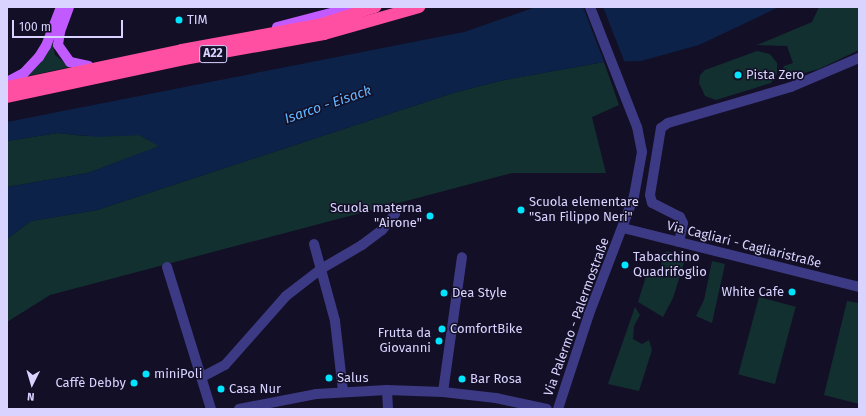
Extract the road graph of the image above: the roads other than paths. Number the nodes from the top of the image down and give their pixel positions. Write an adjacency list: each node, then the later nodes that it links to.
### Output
1 (61, 7): 9 (main road)
2 (69, 7): 8 (main road)
3 (354, 7): 8 (main road)
4 (375, 7): 9 (highway, A22)
5 (419, 7): 10 (highway, A22)
6 (590, 7): 12 (street, Via Palermo - Palermostraße)
7 (859, 58): 13 (street)
8 (89, 66): 9 (main road)
9 (8, 83)
10 (7, 97)
11 (395, 214): 17 (street)
12 (623, 228): 13 (street, Via Cagliari - Cagliaristraße); 27 (street, Via Palermo - Palermostraße)
13 (679, 242): 18 (street, Via Cagliari - Cagliaristraße)
14 (314, 244): 17 (street)
15 (462, 257): 22 (street)
16 (168, 267): 19 (street)
17 (321, 270): 19 (street); 21 (street)
18 (859, 287)
19 (202, 377): 23 (street)
20 (387, 390): 21 (street); 22 (street); 25 (street)
21 (343, 392): 24 (street)
22 (443, 392): 26 (street)
23 (211, 409)
24 (239, 409)
25 (388, 409)
26 (547, 409)
27 (558, 409)

